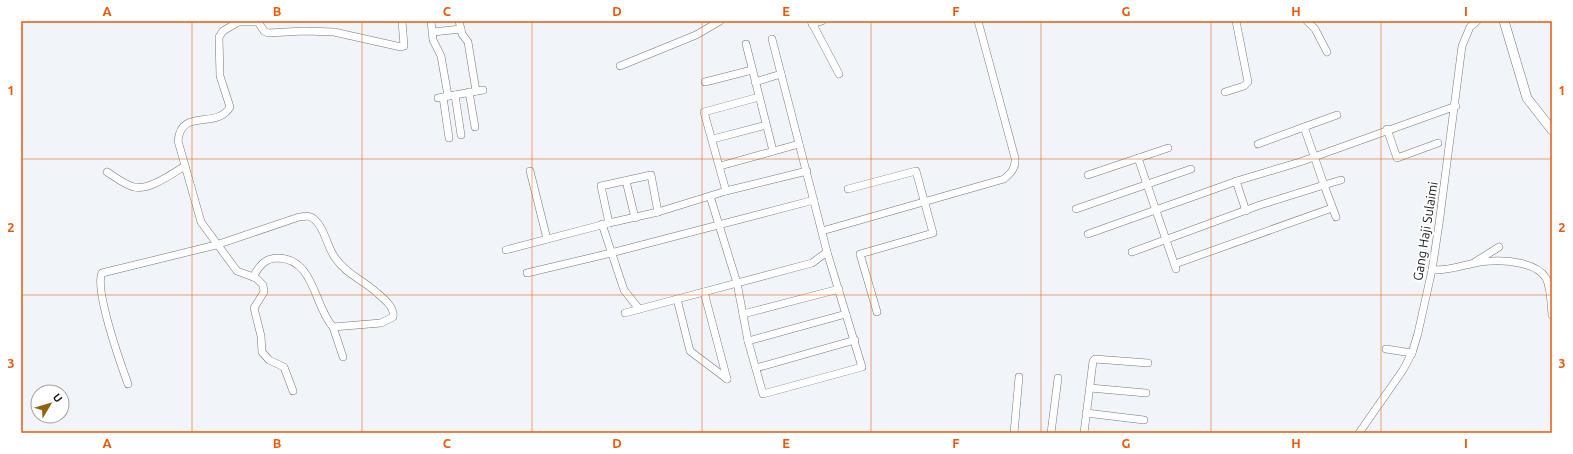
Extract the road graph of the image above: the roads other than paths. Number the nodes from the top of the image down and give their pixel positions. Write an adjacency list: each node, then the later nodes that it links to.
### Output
1 (240, 21): 2 (street); 45 (street)
2 (402, 21)
3 (431, 21): 14 (street)
4 (459, 21): 13 (street)
5 (720, 21): 18 (street)
6 (822, 21): 12 (street)
7 (978, 21): 61 (street)
8 (1236, 21): 25 (street)
9 (1307, 21): 17 (street)
10 (1477, 21): 28 (street, Gang Haji Sulaimi)
11 (1504, 21): 34 (street)
12 (811, 22): 21 (street)
13 (461, 29): 14 (street); 24 (street)
14 (433, 32): 26 (street)
15 (772, 39): 20 (street)
16 (746, 44): 19 (street)
17 (1327, 52)
18 (620, 66)
19 (752, 70): 22 (street); 23 (street)
20 (781, 74): 23 (street); 39 (street)
21 (839, 74)
22 (705, 82)
23 (756, 82): 27 (street)
24 (476, 91): 26 (street); 31 (street)
25 (1226, 92)
26 (446, 96): 35 (street); 36 (street)
27 (760, 98): 30 (street); 37 (street)
28 (1456, 106): 33 (street); 82 (street, Gang Haji Sulaimi)
29 (1337, 115): 32 (street)
30 (766, 125): 37 (street); 42 (street)
31 (475, 127)
32 (1304, 127): 40 (street); 43 (street)
33 (1387, 129): 38 (street); 43 (street)
34 (1552, 130)
35 (461, 135)
36 (449, 138)
37 (713, 139): 46 (street)
38 (1438, 143)
39 (799, 144): 42 (street); 49 (street)
40 (1258, 144)
41 (1168, 148): 44 (street)
42 (773, 151): 46 (street)
43 (1314, 157): 54 (street); 56 (street)
44 (1138, 158): 51 (street); 55 (street)
45 (185, 166): 50 (street); 75 (street)
46 (720, 166): 58 (street)
47 (1191, 169): 55 (street)
48 (530, 171): 73 (street)
49 (806, 171): 58 (street); 60 (street)
50 (107, 172)
51 (1088, 175)
52 (1341, 180): 56 (street)
53 (626, 181): 66 (street); 68 (street); 69 (street)
54 (1236, 181): 64 (street); 65 (street)
55 (1147, 184): 63 (street); 64 (street)
56 (1324, 185): 62 (street); 65 (street)
57 (848, 189): 61 (street)
58 (726, 191): 59 (street)
59 (710, 196): 66 (street); 70 (street)
60 (814, 200): 70 (street); 71 (street)
61 (924, 202): 71 (street); 90 (street)
62 (1332, 208): 67 (street); 74 (street)
63 (1076, 209)
64 (1156, 210): 72 (street); 74 (street)
65 (1246, 211): 74 (street)
66 (658, 212): 68 (street)
67 (1336, 217)
68 (636, 218): 69 (street)
69 (606, 223): 73 (street); 80 (street)
70 (719, 224): 80 (street); 85 (street)
71 (822, 231): 78 (street)
72 (1088, 234)
73 (546, 240): 77 (street)
74 (1166, 240): 79 (street)
75 (216, 245): 84 (street); 95 (street); 105 (street)
76 (1499, 248): 81 (street)
77 (506, 250)
78 (827, 252): 85 (street); 86 (street)
79 (1132, 252)
80 (611, 253): 83 (street); 89 (street)
81 (1470, 265): 82 (street); 94 (street)
82 (1432, 270): 99 (street, Gang Haji Sulaimi)
83 (527, 273)
84 (253, 277): 95 (street); 107 (street)
85 (737, 283): 87 (street); 92 (street)
86 (839, 289): 92 (street); 93 (street)
87 (704, 292): 88 (street); 88 (street)
88 (677, 298): 89 (street)
89 (639, 309): 91 (street)
90 (876, 312)
91 (625, 313)
92 (743, 314): 97 (street)
93 (846, 314): 96 (street); 97 (street)
94 (1552, 315)
95 (333, 328): 100 (street)
96 (855, 340): 102 (street); 102 (street)
97 (748, 341): 102 (street)
98 (1386, 349): 99 (street)
99 (1412, 353): 114 (street, Gang Haji Sulaimi)
100 (343, 357)
101 (1148, 363): 106 (street)
102 (756, 368)
103 (1019, 377): 111 (street)
104 (1058, 378): 112 (street)
105 (128, 384)
106 (1090, 388): 108 (street); 109 (street)
107 (293, 392)
108 (1146, 393)
109 (1086, 413): 110 (street); 113 (street)
110 (1144, 420)
111 (1014, 433)
112 (1051, 433)
113 (1084, 433)
114 (1359, 433)

